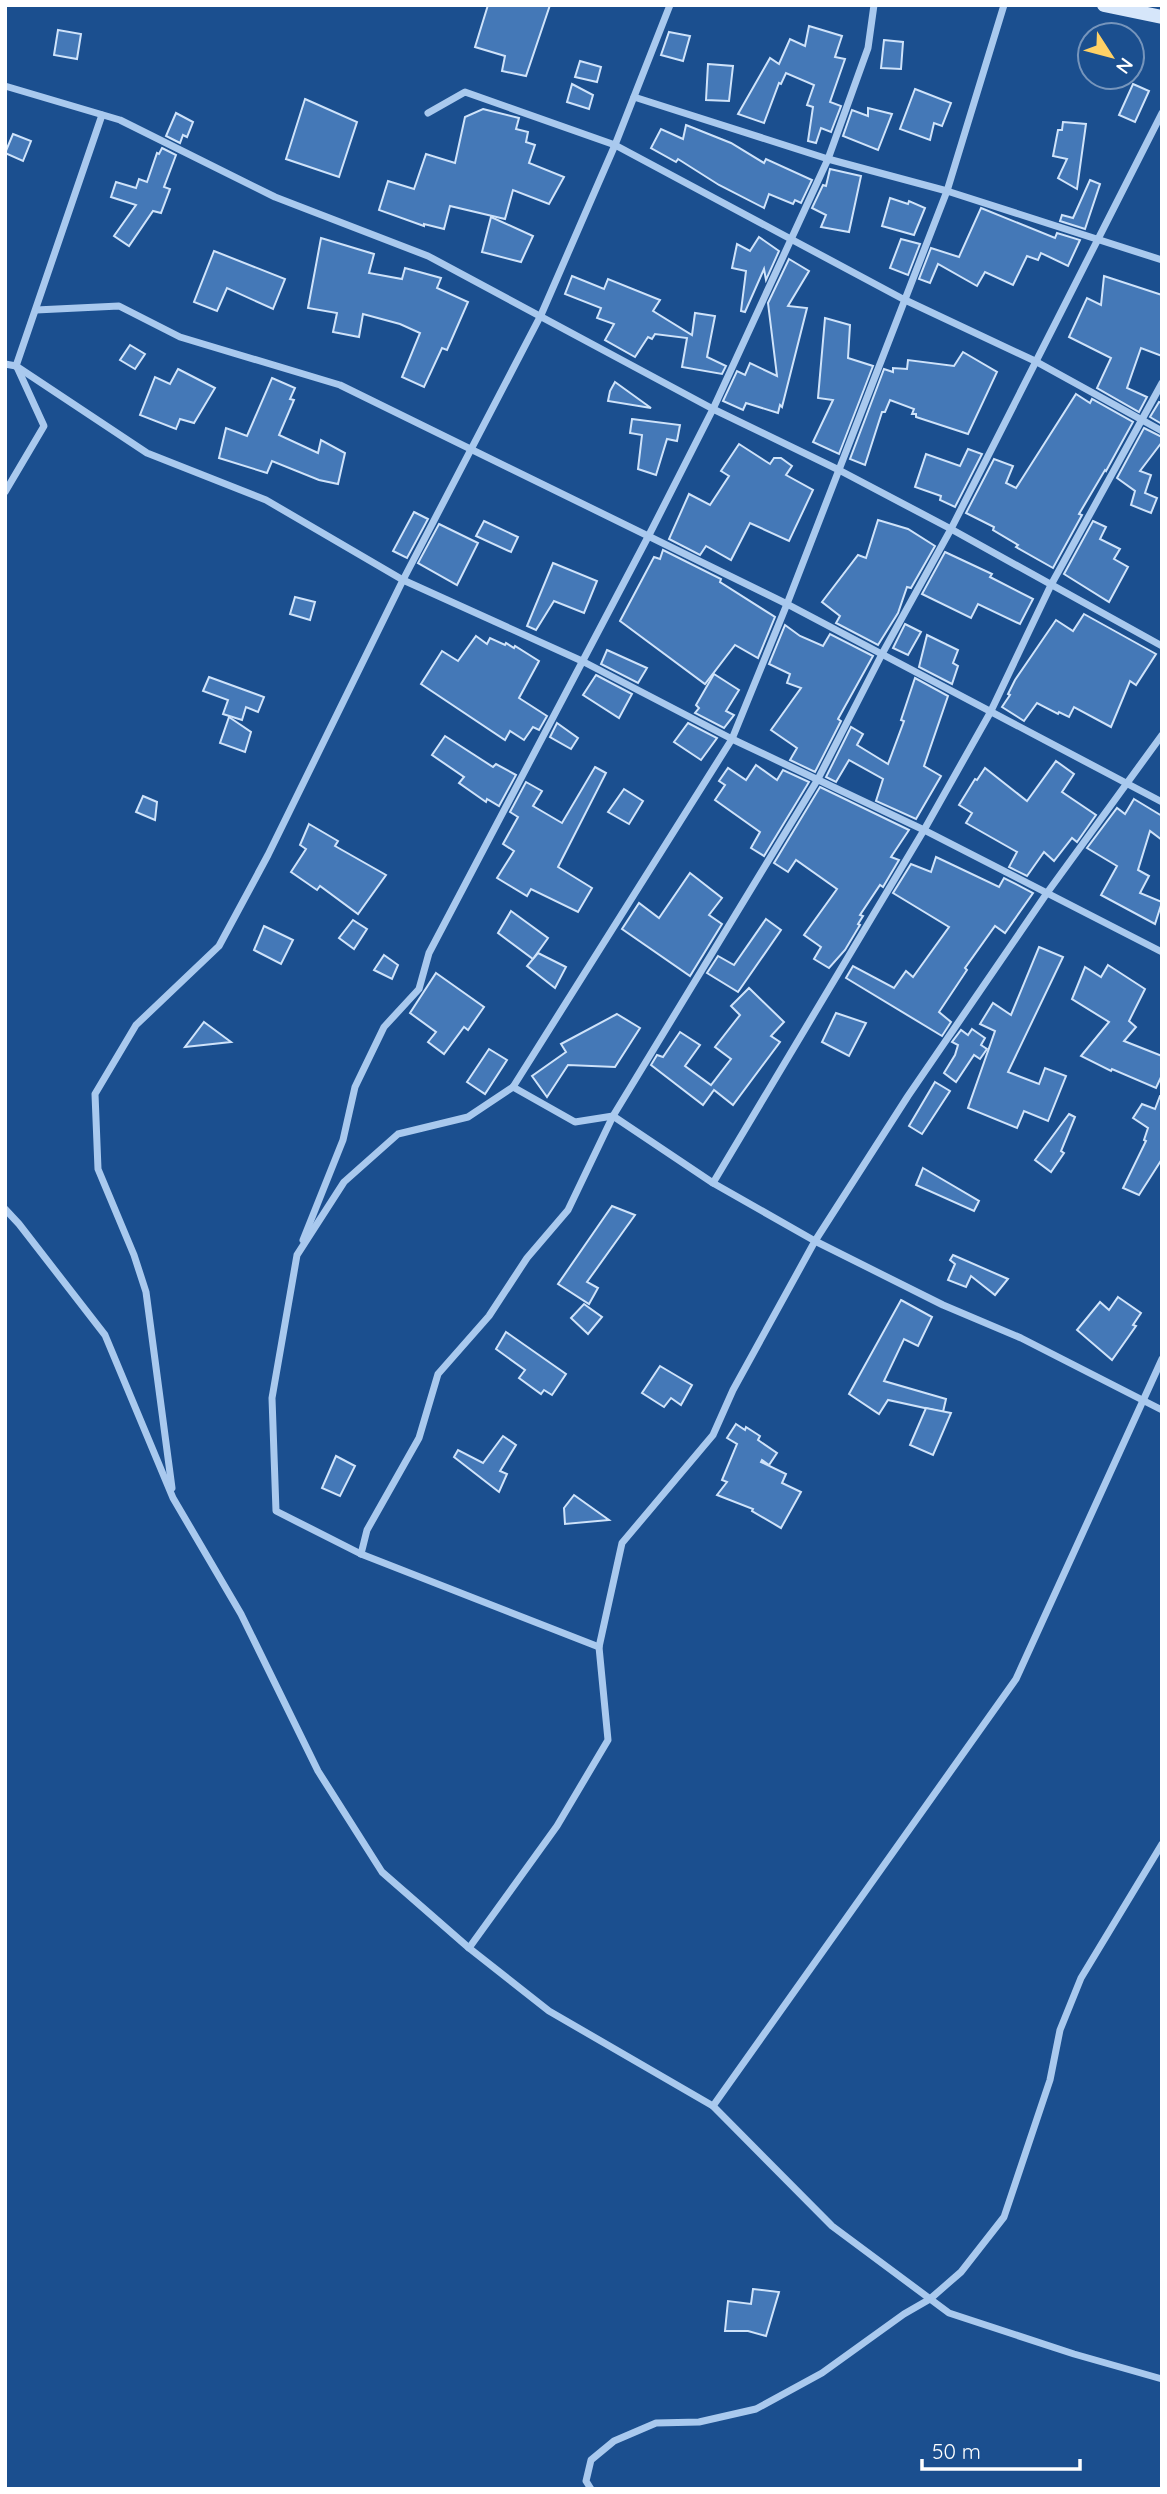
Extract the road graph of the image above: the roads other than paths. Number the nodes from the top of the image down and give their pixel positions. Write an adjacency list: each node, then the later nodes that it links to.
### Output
1 (670, 5): 7 (street)
2 (874, 5): 12 (street)
3 (1004, 5): 13 (street)
4 (1104, 5): 5 (street)
5 (1162, 17)
6 (5, 86): 10 (street)
7 (634, 97): 11 (street); 12 (street)
8 (428, 113): 11 (street)
9 (1162, 113): 15 (street)
10 (102, 115): 18 (street); 19 (street)
11 (615, 145): 14 (street); 19 (street)
12 (828, 159): 13 (street); 14 (street)
13 (947, 191): 15 (street); 17 (street)
14 (792, 239): 17 (street); 24 (street)
15 (1097, 239): 16 (street); 20 (street)
16 (1162, 260)
17 (903, 299): 20 (street); 28 (street)
18 (36, 310): 22 (street); 27 (street)
19 (541, 315): 24 (street); 27 (street)
20 (1035, 361): 25 (street); 30 (street)
21 (5, 364): 22 (street)
22 (16, 366): 29 (street); 32 (street)
23 (1162, 383): 25 (street)
24 (713, 409): 28 (street); 31 (street)
25 (1141, 420): 26 (street); 33 (street)
26 (1162, 431)
27 (472, 450): 31 (street); 32 (street)
28 (839, 470): 30 (street); 34 (street)
29 (5, 492)
30 (951, 529): 33 (street); 36 (street)
31 (649, 536): 34 (street); 37 (street)
32 (403, 580): 37 (street); 56 (street)
33 (1051, 585): 35 (street); 38 (street)
34 (787, 604): 36 (street); 40 (street)
35 (1162, 646)
36 (882, 654): 38 (street); 41 (street)
37 (582, 661): 40 (street); 52 (street)
38 (990, 713): 42 (street); 44 (street)
39 (1162, 735): 42 (street)
40 (733, 739): 41 (street); 47 (street)
41 (818, 779): 44 (street); 48 (street)
42 (1126, 783): 43 (street); 45 (street)
43 (1162, 802)
44 (924, 830): 45 (street); 49 (street)
45 (1047, 893): 46 (street); 51 (street)
46 (1162, 952)
47 (513, 1087): 48 (street); 52 (street)
48 (613, 1116): 49 (street); 57 (street)
49 (713, 1184): 51 (street)
50 (5, 1209): 56 (street)
51 (815, 1241): 54 (street); 58 (street)
52 (297, 1255): 57 (street)
53 (1162, 1359): 54 (street)
54 (1142, 1398): 55 (street); 61 (street)
55 (1162, 1410)
56 (173, 1498): 60 (street)
57 (361, 1554): 58 (street)
58 (599, 1647): 60 (street)
59 (1162, 1844): 62 (street)
60 (469, 1948): 61 (street)
61 (713, 2106): 62 (street)
62 (930, 2299): 63 (street); 64 (street)
63 (1162, 2379)
64 (591, 2489)

